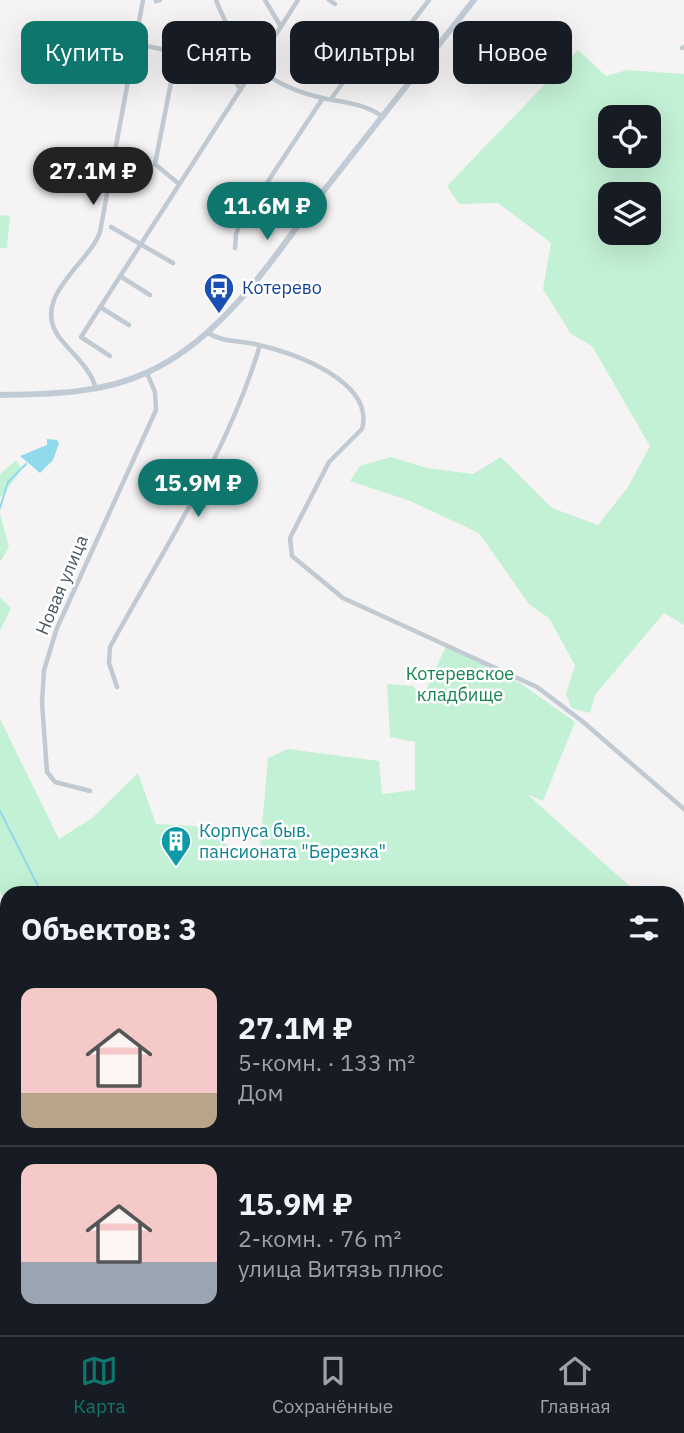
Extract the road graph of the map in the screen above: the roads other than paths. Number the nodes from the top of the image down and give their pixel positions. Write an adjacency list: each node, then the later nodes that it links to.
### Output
1 (142, 0): 33 (street)
2 (216, 0): 9 (street)
3 (265, 0): 10 (street)
4 (298, 0): 10 (street)
5 (329, 0): 8 (street)
6 (429, 0): 18 (street)
7 (474, 0): 19 (main road)
8 (335, 4)
9 (225, 21)
10 (281, 27): 11 (street)
11 (276, 35)
12 (276, 82): 17 (street)
13 (170, 84): 20 (street)
14 (238, 84): 16 (street)
15 (246, 84): 16 (street)
16 (242, 90): 20 (street)
17 (323, 98): 18 (street); 23 (street)
18 (331, 99): 19 (street)
19 (383, 117): 29 (main road)
20 (179, 184): 22 (street)
21 (111, 227): 22 (street)
22 (141, 244): 24 (street); 25 (street)
23 (235, 247)
24 (173, 263)
25 (120, 276): 26 (street); 27 (street)
26 (150, 295)
27 (100, 307): 28 (street); 31 (street)
28 (129, 325)
29 (208, 332): 30 (street); 32 (main road)
30 (260, 345): 35 (street); 37 (street)
31 (110, 356)
32 (147, 373): 33 (main road); 36 (street, Новая улица)
33 (96, 389): 34 (main road)
34 (0, 395)
35 (117, 687)
36 (90, 791)
37 (684, 808)

